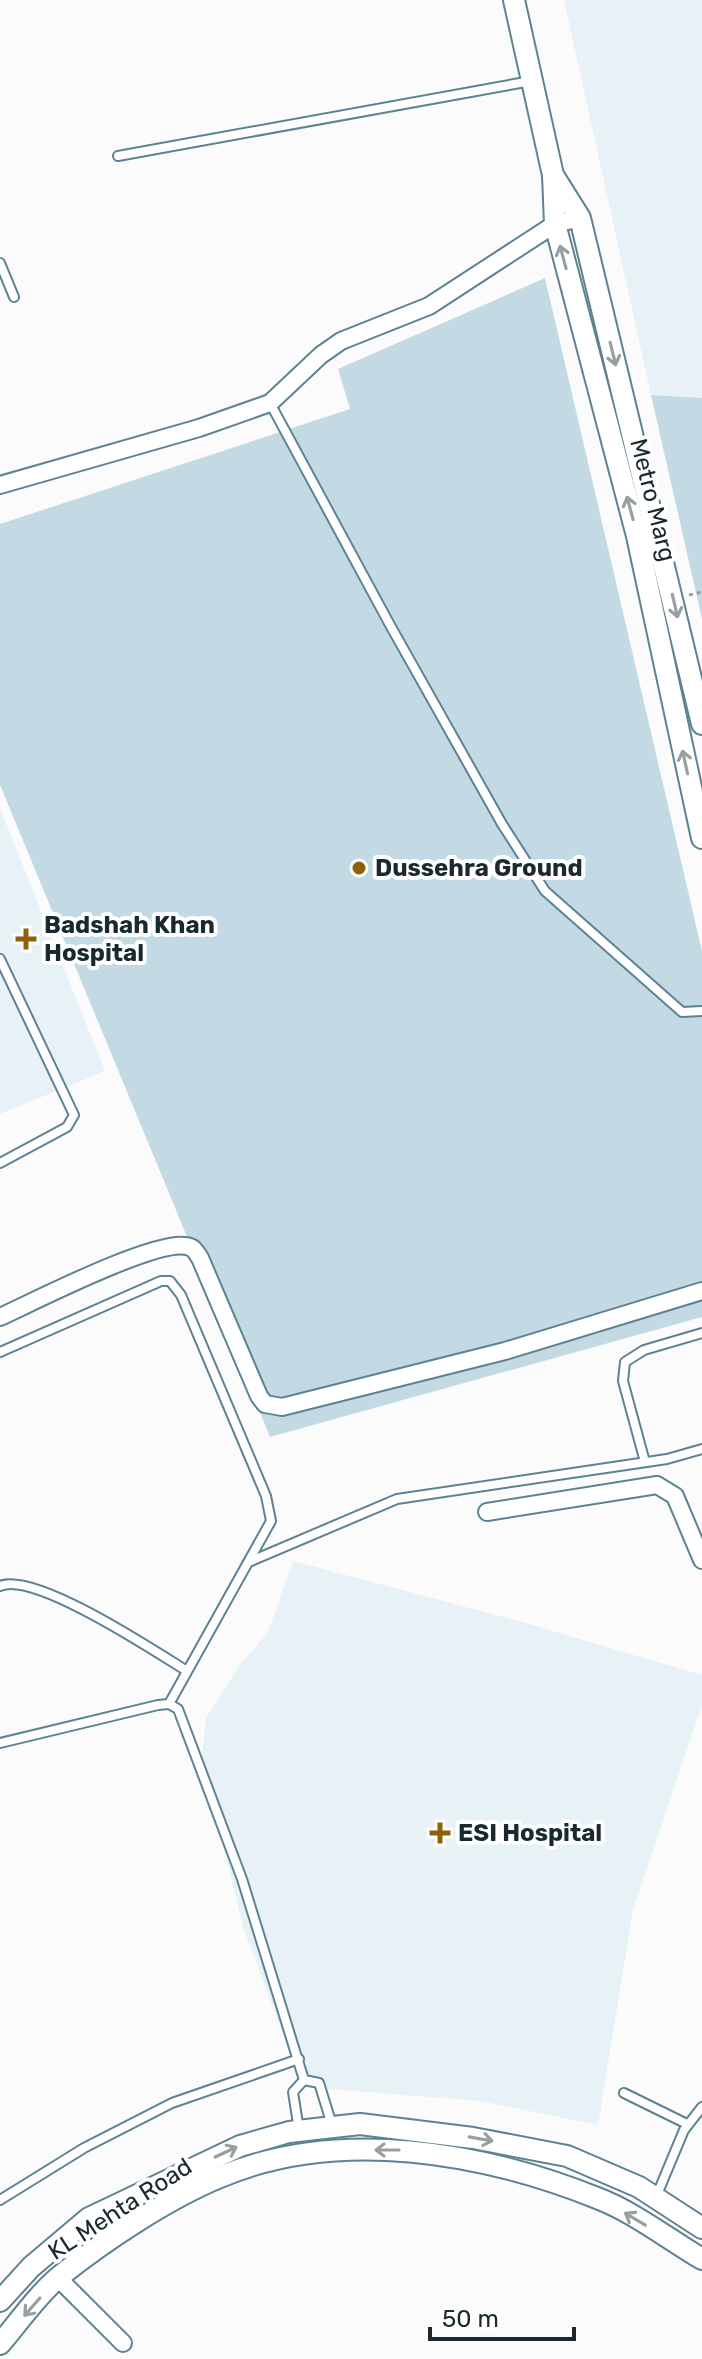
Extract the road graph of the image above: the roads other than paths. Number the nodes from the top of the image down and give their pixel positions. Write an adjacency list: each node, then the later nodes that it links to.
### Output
1 (514, 0): 2 (street, Metro Marg)
2 (532, 81): 3 (lane); 4 (street, Metro Marg)
3 (118, 156)
4 (553, 175): 5 (street, Metro Marg); 6 (street, Metro Marg)
5 (580, 218): 6 (street); 11 (street, Metro Marg, one-way to 11)
6 (555, 224): 9 (street); 12 (street, Metro Marg, one-way to 6)
7 (0, 263): 8 (lane)
8 (14, 297)
9 (270, 403): 10 (street); 14 (lane)
10 (0, 485)
11 (702, 724)
12 (702, 838)
13 (0, 959): 15 (lane)
14 (702, 1011)
15 (0, 1163)
16 (702, 1291): 17 (street)
17 (0, 1317)
18 (702, 1333): 21 (lane)
19 (0, 1352): 24 (lane)
20 (702, 1449): 21 (lane)
21 (645, 1462): 24 (lane)
22 (487, 1512): 23 (street)
23 (702, 1560)
24 (250, 1562): 26 (lane)
25 (0, 1586): 26 (lane)
26 (187, 1671): 27 (lane)
27 (169, 1704): 28 (lane); 29 (lane)
28 (0, 1743)
29 (299, 2059): 30 (lane); 37 (lane)
30 (304, 2080): 34 (lane); 35 (lane)
31 (624, 2093): 33 (lane)
32 (702, 2107): 33 (lane)
33 (687, 2124): 36 (lane)
34 (333, 2127): 35 (street, KL Mehta Road); 36 (street, KL Mehta Road, one-way to 36)
35 (300, 2131): 41 (street, KL Mehta Road, one-way to 35)
36 (656, 2197): 38 (street, KL Mehta Road)
37 (0, 2200)
38 (702, 2228)
39 (702, 2259): 40 (street, KL Mehta Road, one-way to 40)
40 (58, 2278): 42 (street); 43 (street, KL Mehta Road, one-way to 43)
41 (0, 2301)
42 (123, 2343)
43 (0, 2344)

